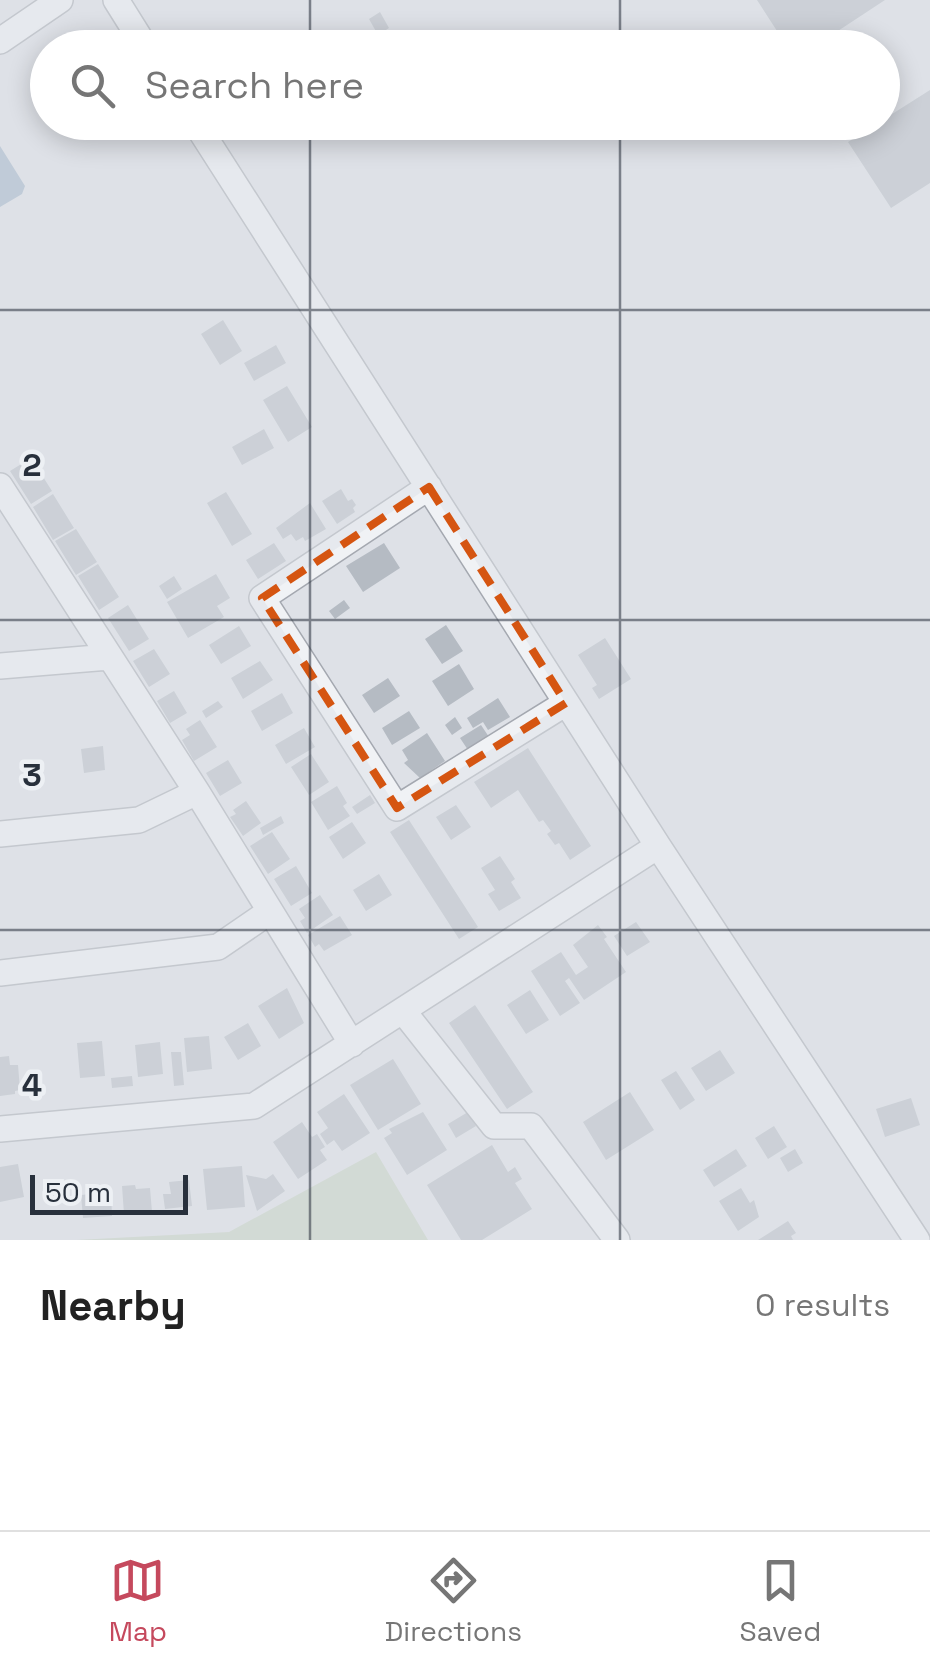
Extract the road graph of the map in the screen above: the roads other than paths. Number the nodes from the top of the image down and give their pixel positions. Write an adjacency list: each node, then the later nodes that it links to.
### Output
1 (60, 0): 4 (street)
2 (116, 0): 3 (street)
3 (135, 30)
4 (0, 41)
5 (206, 140): 7 (street)
6 (0, 486): 8 (street)
7 (429, 488): 10 (street); 10 (street)
8 (109, 657): 9 (street); 11 (street)
9 (0, 666)
10 (566, 702): 13 (street)
11 (197, 792): 12 (street); 14 (street)
12 (0, 834)
13 (658, 846): 16 (street); 20 (street)
14 (270, 912): 15 (street); 17 (street)
15 (0, 973)
16 (403, 1010): 17 (street); 19 (street)
17 (352, 1044): 18 (street)
18 (0, 1129)
19 (618, 1240)
20 (916, 1240)

